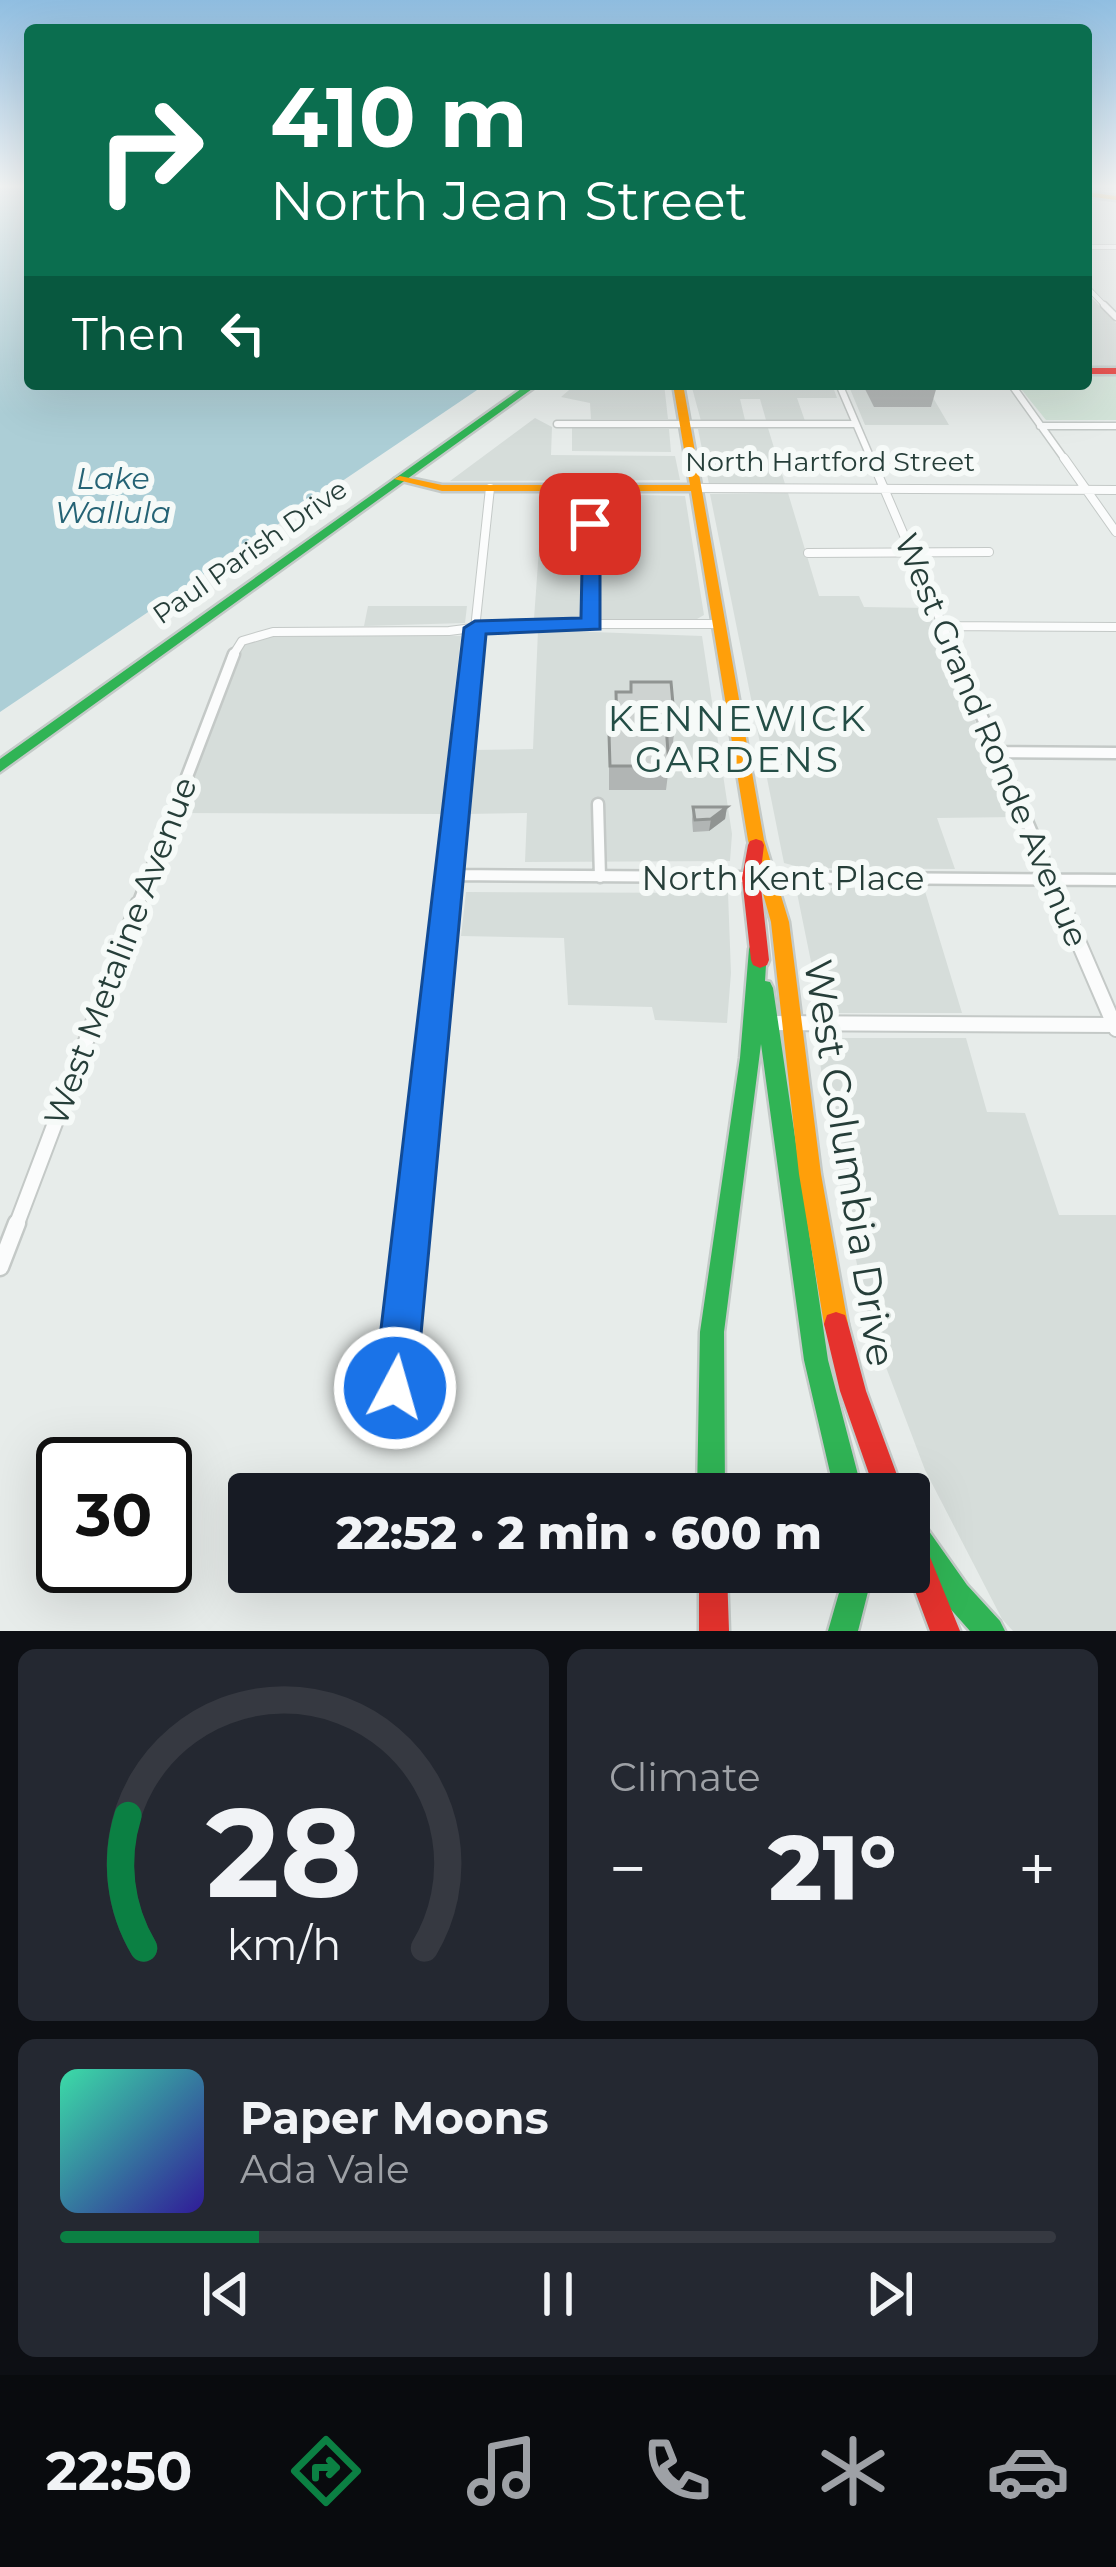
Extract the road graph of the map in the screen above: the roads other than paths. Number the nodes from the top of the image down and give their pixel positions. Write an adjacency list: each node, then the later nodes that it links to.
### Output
1 (1092, 292): 2 (street)
2 (1116, 317)
3 (526, 390): 12 (main road, Paul Parish Drive)
4 (679, 390): 8 (main road, West Columbia Drive)
5 (842, 390): 9 (street, West Grand Ronde Avenue)
6 (1015, 390): 10 (street)
7 (557, 424): 8 (street)
8 (685, 424): 9 (street); 15 (main road, West Columbia Drive)
9 (856, 424): 16 (street, West Grand Ronde Avenue)
10 (1040, 426): 11 (street); 17 (street)
11 (1116, 426)
12 (400, 479): 13 (main road, North Hartford Street); 30 (main road, Paul Parish Drive)
13 (490, 488): 14 (main road, North Hartford Street); 27 (street)
14 (589, 488): 15 (main road, North Hartford Street); 23 (street)
15 (696, 488): 16 (street, North Hartford Street); 24 (main road, West Columbia Drive)
16 (884, 489): 17 (street, North Hartford Street); 22 (street, West Grand Ronde Avenue)
17 (1086, 490): 18 (street, North Hartford Street); 19 (street)
18 (1116, 490)
19 (1116, 532)
20 (989, 552): 22 (street)
21 (808, 553): 22 (street)
22 (911, 553): 25 (street, West Grand Ronde Avenue)
23 (592, 624): 24 (street); 27 (street)
24 (719, 624): 32 (main road, West Columbia Drive)
25 (944, 626): 26 (street); 28 (street, West Grand Ronde Avenue)
26 (1116, 627)
27 (475, 628): 33 (street); 43 (street, West Metaline Avenue)
28 (997, 752): 29 (street); 37 (street, West Grand Ronde Avenue)
29 (1116, 753)
30 (0, 767)
31 (598, 804): 34 (street)
32 (756, 840): 35 (main road, West Columbia Drive); 36 (main road, West Columbia Drive)
33 (450, 875): 34 (street, North Kent Place); 44 (street)
34 (600, 877): 35 (street, North Kent Place)
35 (751, 878): 36 (street, North Kent Place); 39 (main road, West Columbia Drive)
36 (773, 878): 37 (street, North Kent Place); 41 (main road, West Columbia Drive)
37 (1052, 880): 38 (street, North Kent Place); 42 (street, West Grand Ronde Avenue)
38 (1116, 880)
39 (758, 949): 40 (main road, West Columbia Drive); 45 (main road)
40 (768, 1023): 41 (street); 46 (main road, West Columbia Drive)
41 (792, 1024): 42 (street); 47 (main road, West Columbia Drive)
42 (1115, 1026)
43 (0, 1267)
44 (395, 1388)
45 (711, 1473)
46 (843, 1473)
47 (882, 1473)
48 (930, 1557): 55 (main road)
49 (713, 1593): 52 (main road)
50 (853, 1593): 53 (main road)
51 (930, 1593): 54 (main road)
52 (713, 1631)
53 (843, 1631)
54 (945, 1631)
55 (990, 1631)

